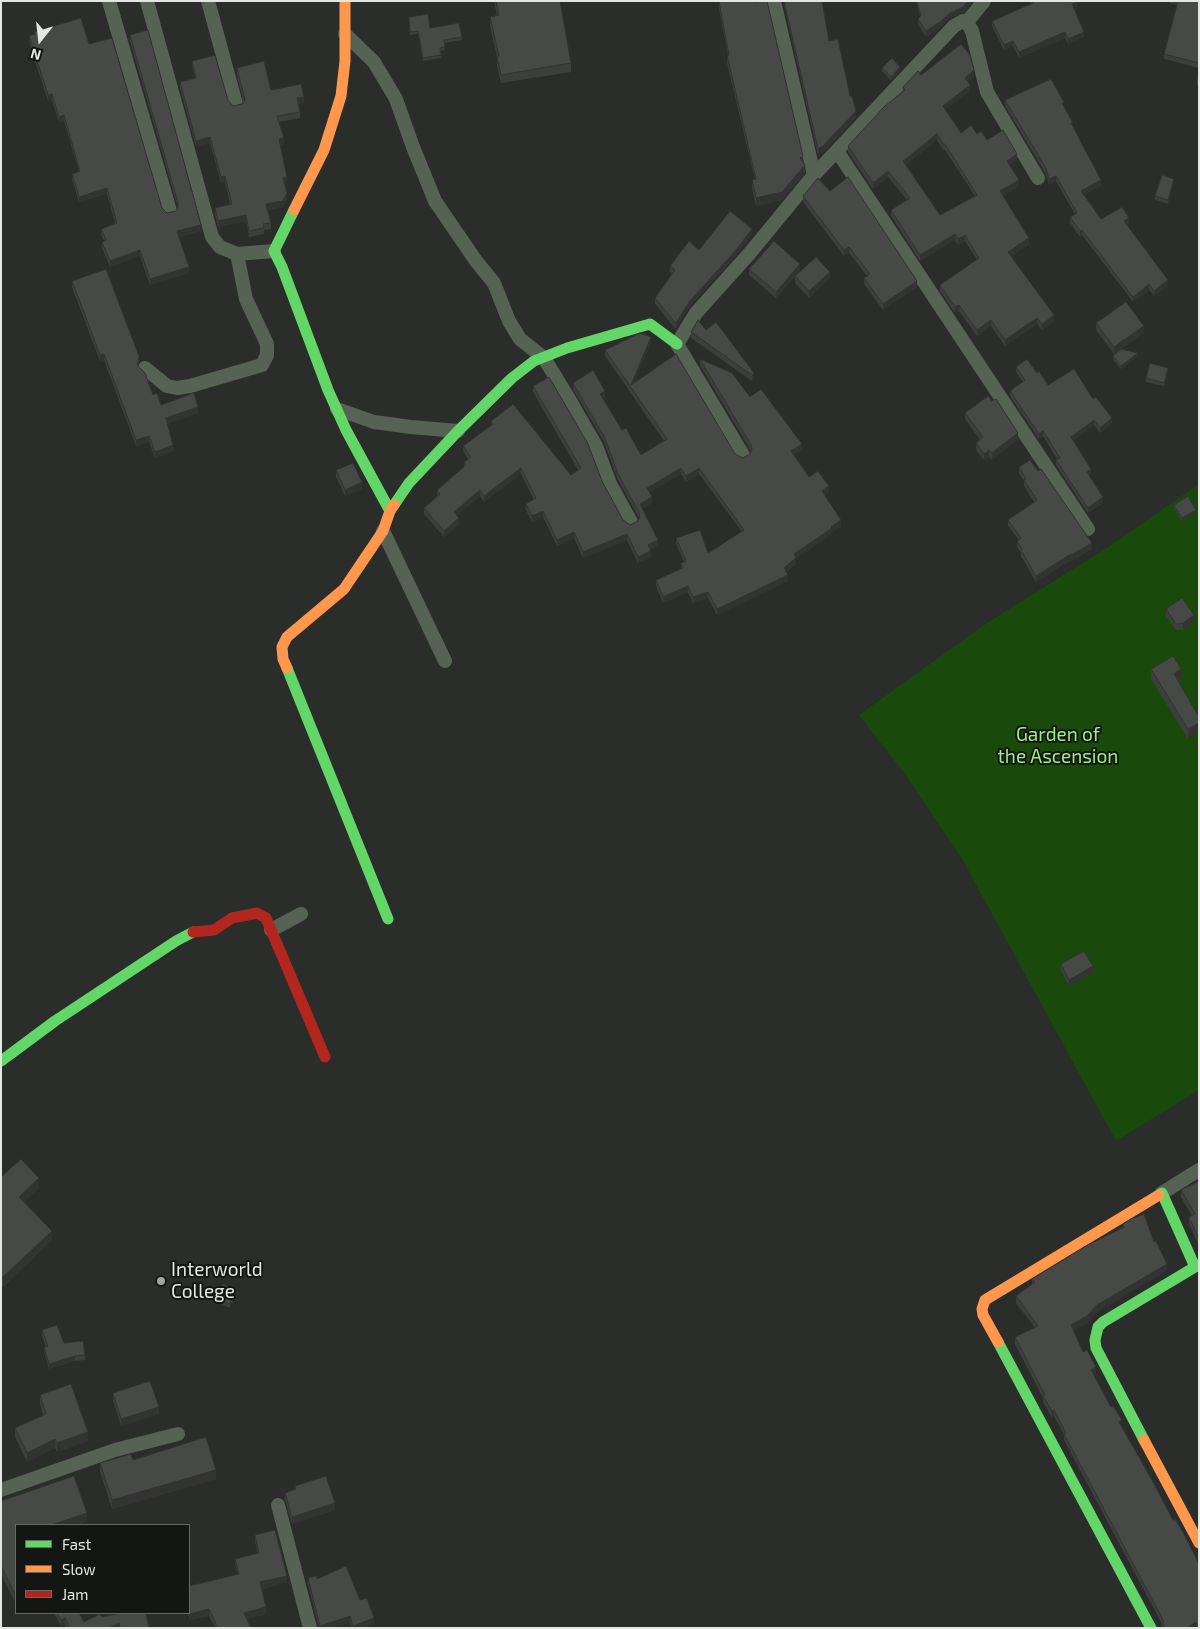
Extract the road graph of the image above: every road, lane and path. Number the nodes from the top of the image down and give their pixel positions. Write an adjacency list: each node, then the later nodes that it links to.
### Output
1 (109, 1): 13 (street)
2 (147, 1): 15 (street)
3 (208, 1): 9 (street)
4 (345, 1): 8 (street)
5 (774, 1): 11 (street)
6 (984, 1): 7 (street)
7 (968, 22): 10 (street); 12 (street)
8 (345, 34): 14 (street); 17 (street)
9 (236, 104)
10 (837, 151): 11 (street); 24 (street)
11 (814, 175): 16 (street)
12 (1038, 178)
13 (170, 211)
14 (274, 251): 15 (street); 19 (street)
15 (237, 254): 18 (street)
16 (677, 344): 17 (street); 21 (street)
17 (544, 358): 20 (street); 23 (street)
18 (146, 368)
19 (337, 409): 20 (street); 22 (street)
20 (458, 431): 22 (street)
21 (743, 455)
22 (390, 511): 25 (street)
23 (631, 522)
24 (1088, 529)
25 (383, 531): 26 (street); 28 (street)
26 (445, 661)
27 (302, 914): 29 (street)
28 (388, 918)
29 (271, 930): 30 (street); 31 (street)
30 (325, 1057)
31 (1, 1061)
32 (1199, 1170): 33 (street)
33 (1162, 1193): 34 (street); 40 (street)
34 (1197, 1270): 38 (street)
35 (178, 1434): 36 (street)
36 (1, 1490)
37 (278, 1505): 39 (street)
38 (1199, 1543)
39 (310, 1628)
40 (1151, 1628)

